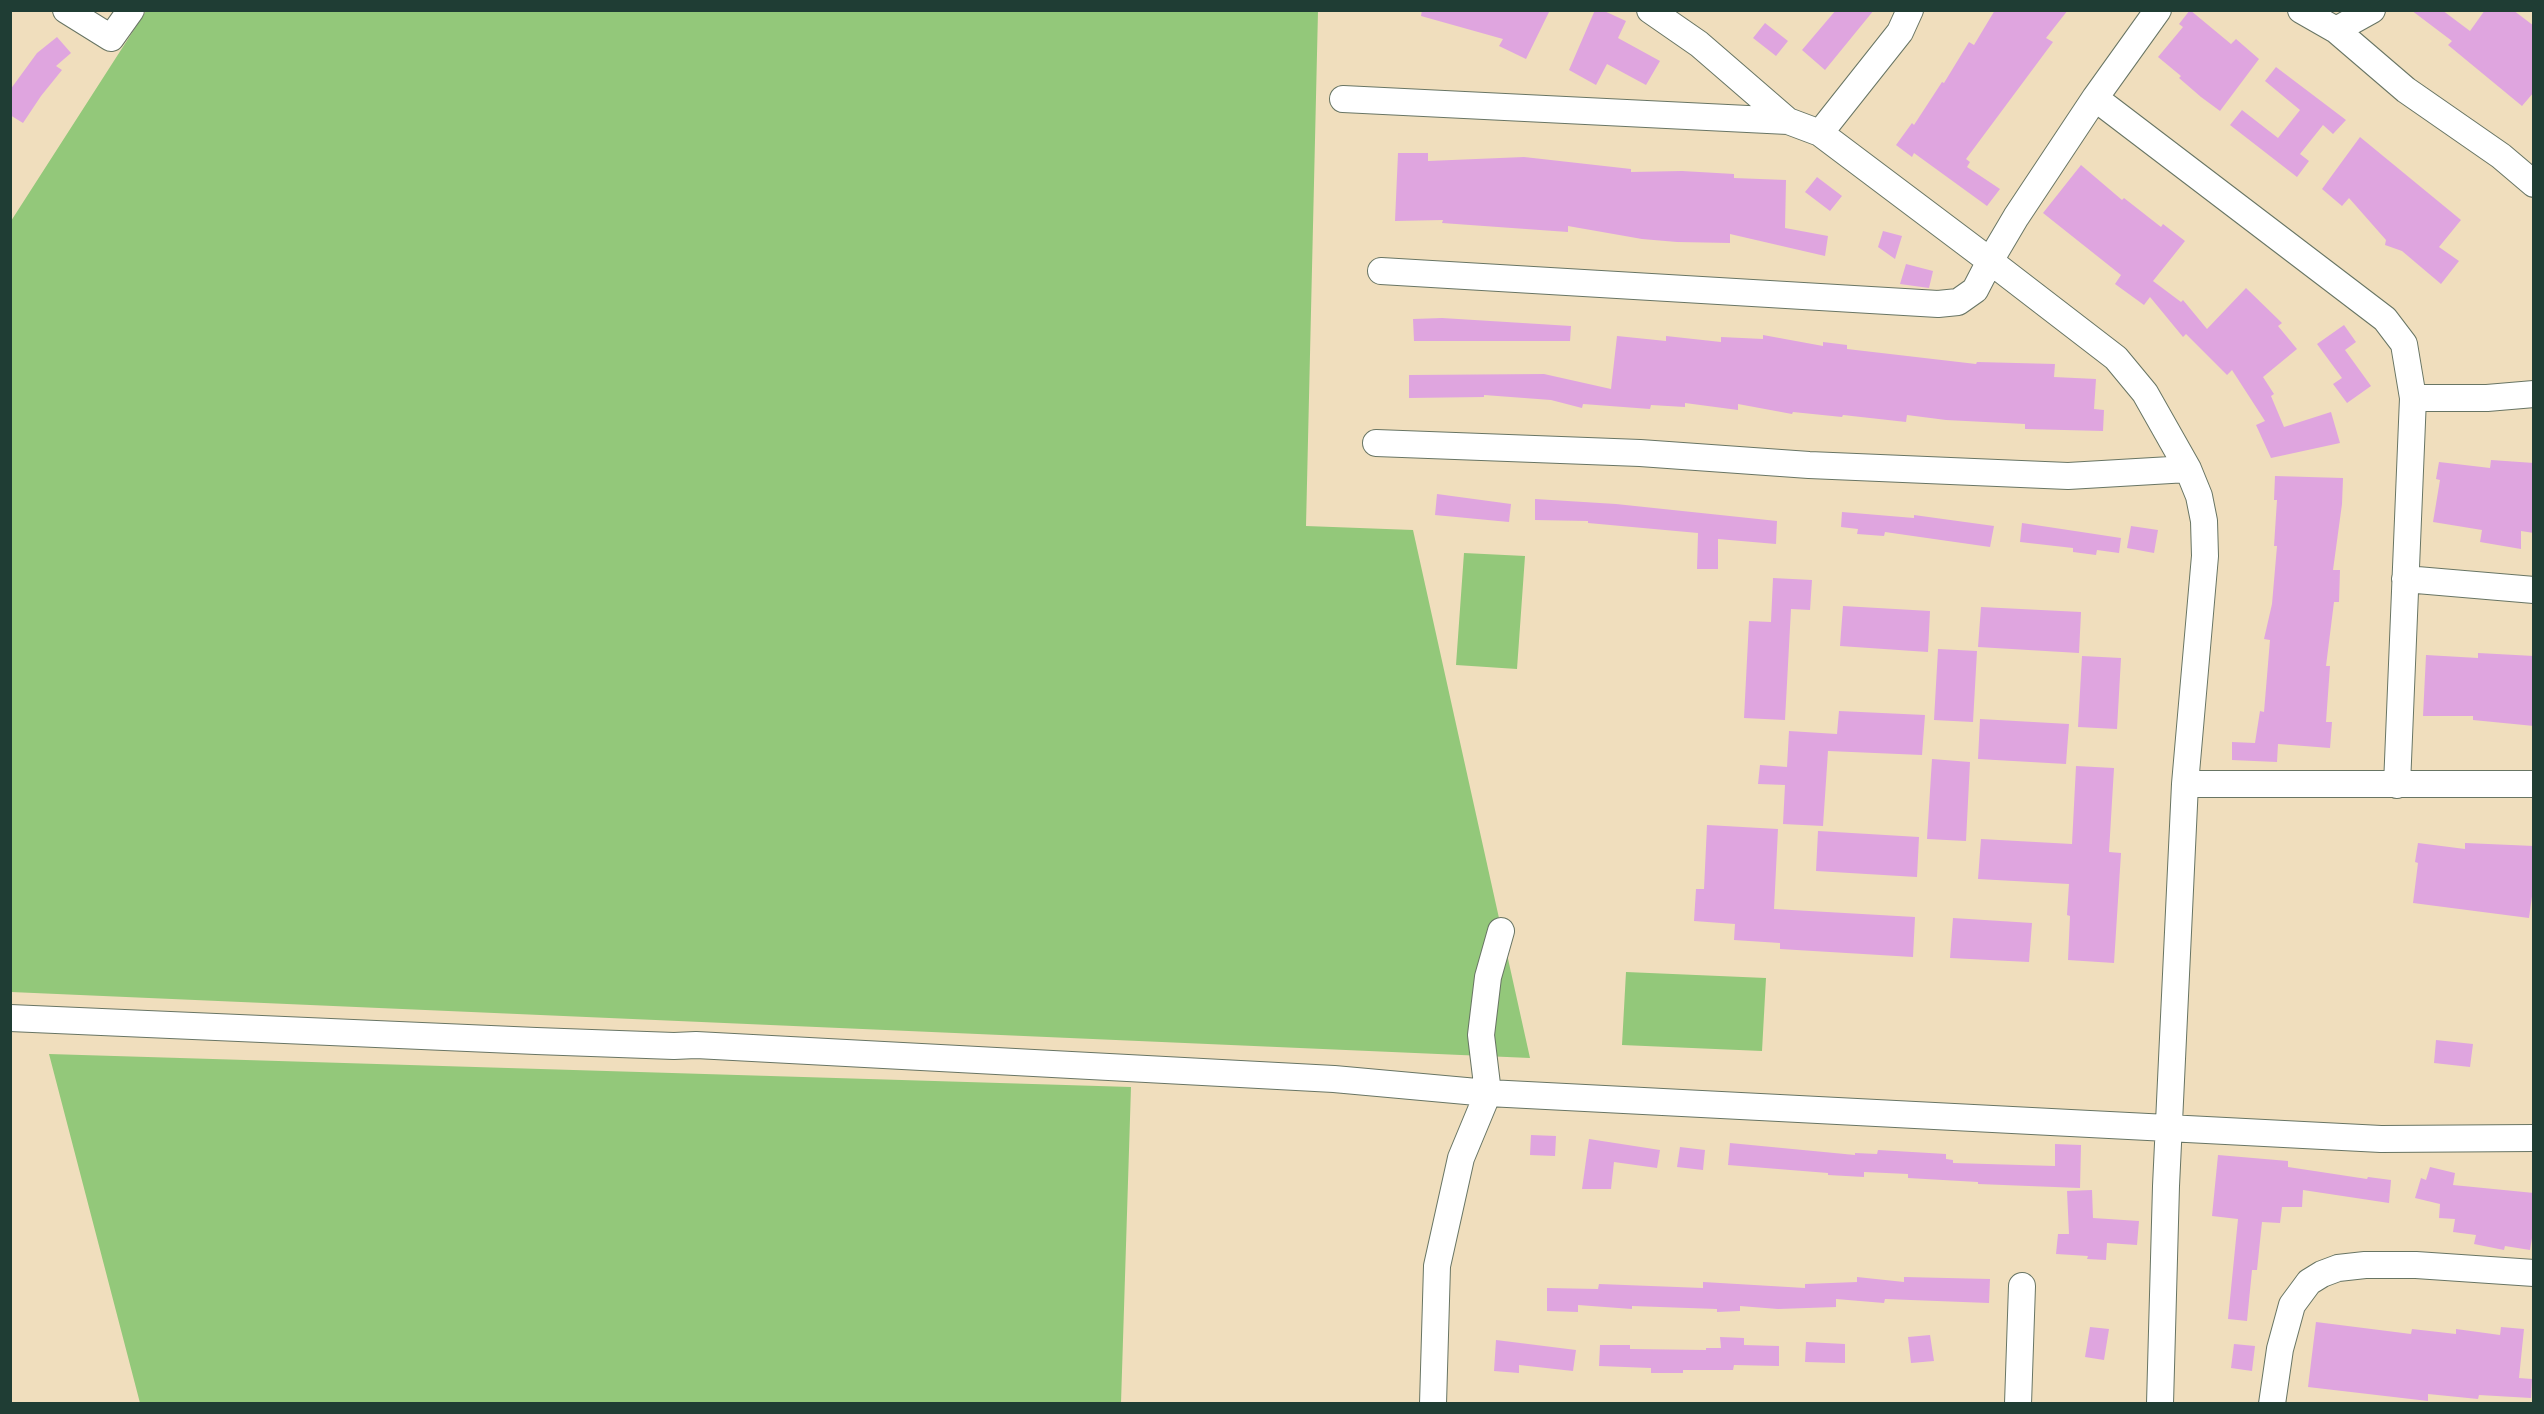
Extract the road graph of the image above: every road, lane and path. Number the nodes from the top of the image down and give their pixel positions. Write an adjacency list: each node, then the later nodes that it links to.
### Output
1 (66, 10): 2 (street)
2 (131, 10)
3 (1650, 10): 11 (street)
4 (1910, 10): 12 (street)
5 (2157, 10): 9 (street)
6 (2301, 10): 8 (street)
7 (2372, 10): 8 (street)
8 (2336, 30): 13 (street)
9 (2095, 98): 14 (street); 17 (street)
10 (1343, 99): 11 (street)
11 (1788, 121): 12 (street)
12 (1820, 133): 14 (street)
13 (2534, 184)
14 (1990, 261): 15 (street); 19 (street)
15 (1381, 271)
16 (2534, 394): 17 (street)
17 (2413, 398): 20 (street)
18 (1376, 443): 19 (street)
19 (2188, 469): 22 (street)
20 (2405, 579): 21 (street); 24 (street)
21 (2534, 590)
22 (2185, 784): 24 (street); 28 (street)
23 (2534, 784): 24 (street)
24 (2397, 785)
25 (1501, 931): 27 (street)
26 (10, 1018): 27 (street)
27 (1488, 1093): 28 (street); 32 (street)
28 (2171, 1127): 29 (street); 34 (street)
29 (2534, 1138)
30 (2534, 1273): 35 (street)
31 (2022, 1286): 33 (street)
32 (1433, 1404)
33 (2018, 1404)
34 (2160, 1404)
35 (2272, 1404)

